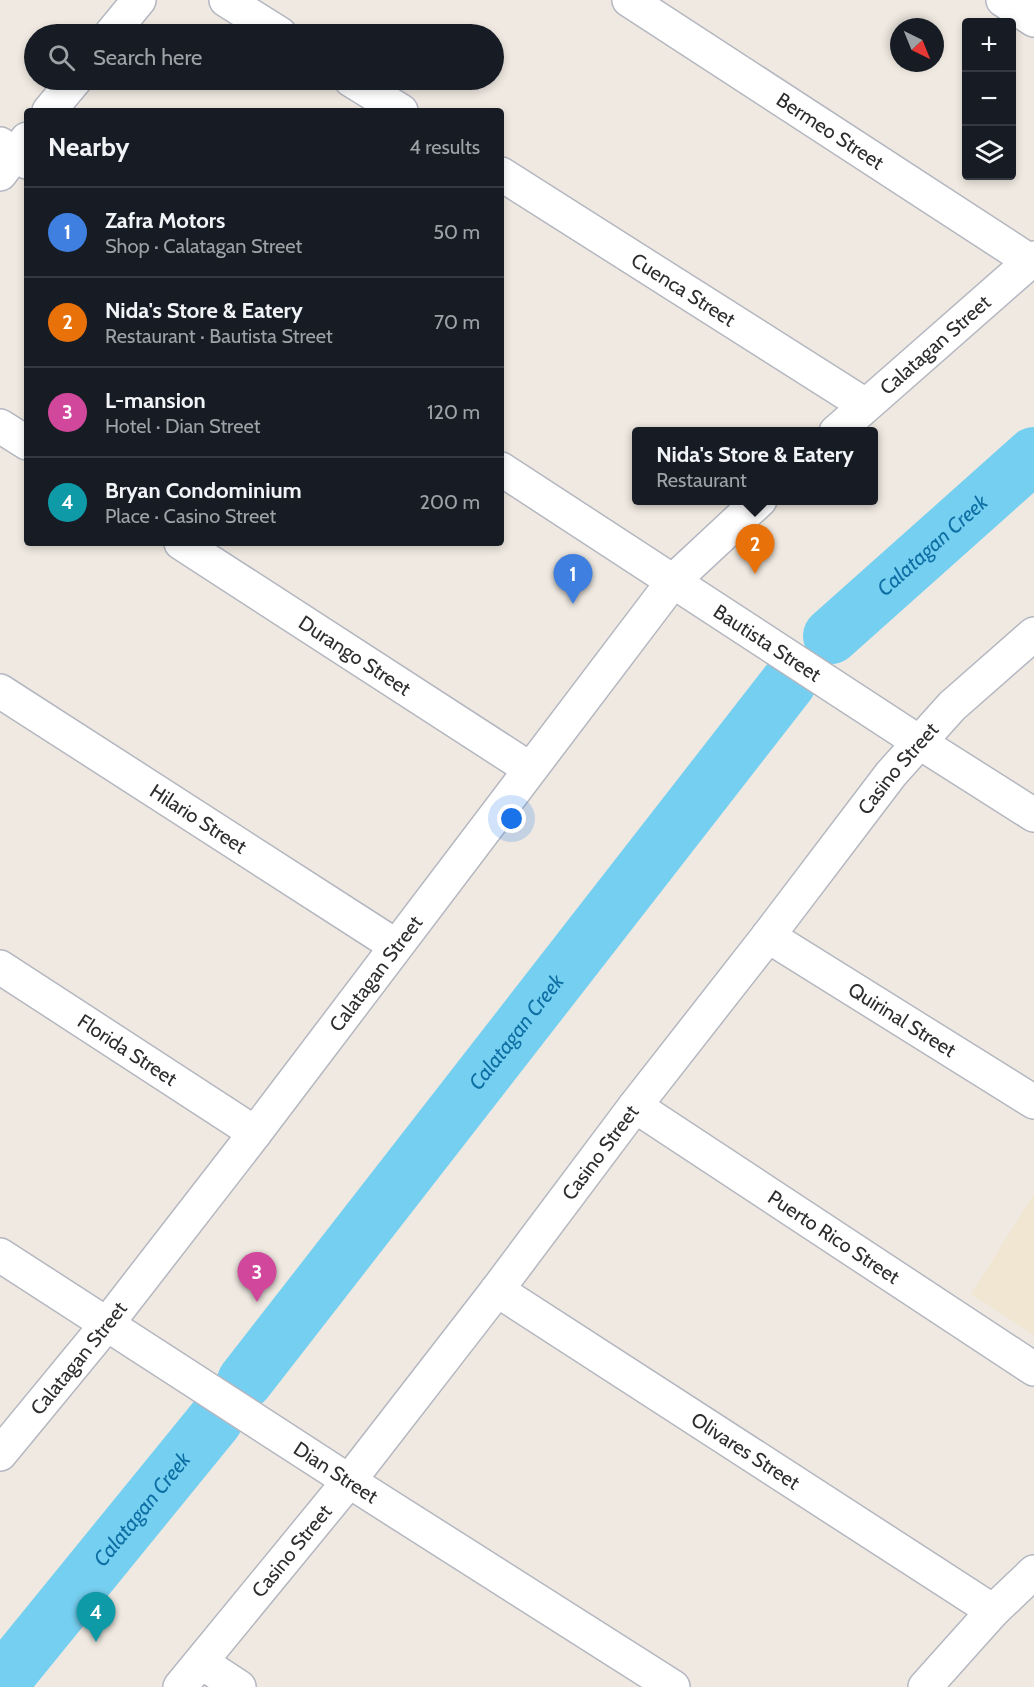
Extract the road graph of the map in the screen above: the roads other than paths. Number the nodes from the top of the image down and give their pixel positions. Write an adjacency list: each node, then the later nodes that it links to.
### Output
1 (139, 0): 6 (street)
2 (226, 0): 7 (street)
3 (629, 0): 13 (street, Bermeo Street)
4 (1003, 0): 5 (street)
5 (1034, 20)
6 (119, 24)
7 (264, 24)
8 (67, 90): 10 (street)
9 (367, 90): 11 (street)
10 (52, 108)
11 (396, 108)
12 (504, 176): 14 (street, Cuenca Street)
13 (1032, 260): 14 (street, Calatagan Street)
14 (865, 405): 16 (street, Calatagan Street)
15 (0, 426): 17 (street)
16 (841, 427)
17 (24, 441)
18 (504, 471): 21 (street, Bautista Street)
19 (756, 505): 21 (street, Calatagan Street)
20 (186, 546): 25 (street, Durango Street)
21 (674, 580): 24 (street, Bautista Street); 25 (street, Calatagan Street)
22 (1034, 634): 24 (street, Casino Street)
23 (0, 691): 28 (street, Hilario Street)
24 (919, 742): 26 (street, Bautista Street); 27 (street, Casino Street)
25 (530, 769): 28 (street, Calatagan Street)
26 (1034, 815)
27 (768, 936): 30 (street, Quirinal Street); 31 (street, Casino Street)
28 (396, 946): 32 (street, Calatagan Street)
29 (0, 967): 32 (street, Florida Street)
30 (1034, 1102)
31 (635, 1106): 34 (street, Casino Street); 36 (street, Puerto Rico Street)
32 (255, 1133): 35 (street, Calatagan Street)
33 (0, 1255): 35 (street, Dian Street)
34 (497, 1290): 38 (street, Casino Street); 40 (street, Olivares Street)
35 (106, 1324): 37 (street, Calatagan Street); 38 (street, Dian Street)
36 (1034, 1369)
37 (0, 1454)
38 (349, 1481): 41 (street, Casino Street); 44 (street, Dian Street)
39 (1034, 1572): 40 (street)
40 (993, 1611): 45 (street)
41 (201, 1662): 42 (street, Casino Street); 43 (street)
42 (180, 1687)
43 (239, 1687)
44 (673, 1687)
45 (925, 1687)

